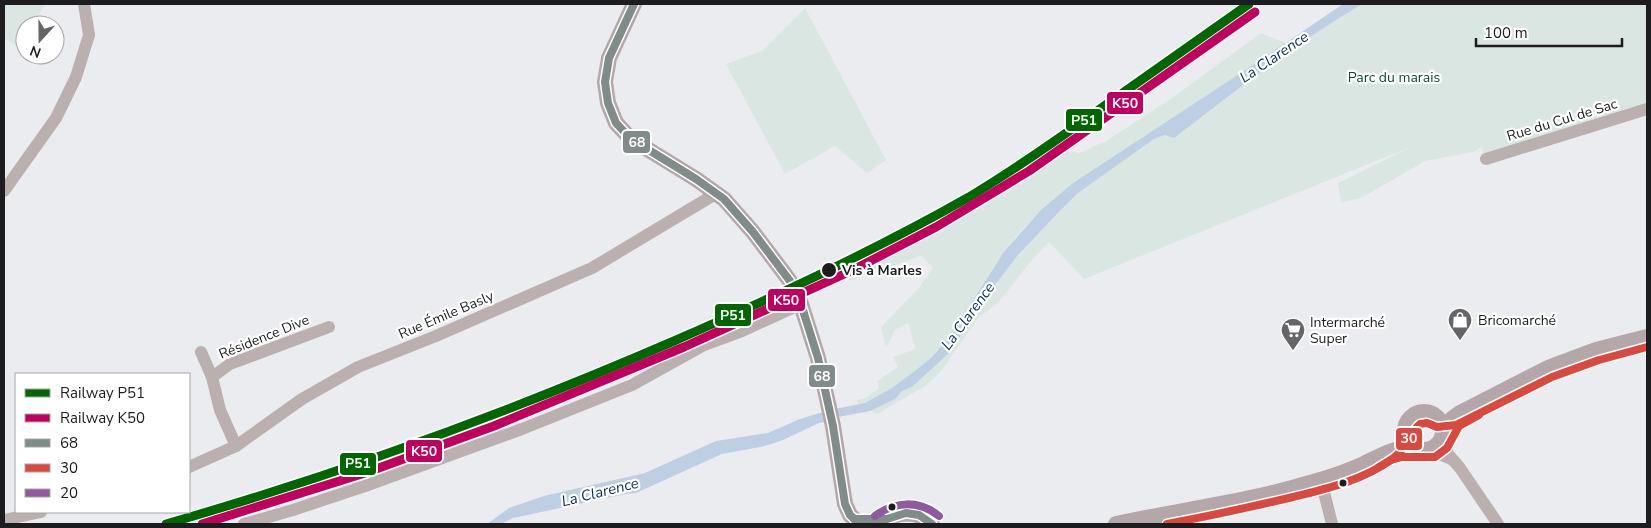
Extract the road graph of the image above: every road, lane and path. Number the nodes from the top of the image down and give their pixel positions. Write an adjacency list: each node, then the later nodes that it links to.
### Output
1 (84, 4): 5 (street)
2 (634, 4): 6 (main road)
3 (1647, 109): 4 (street, Rue du Cul de Sac)
4 (1486, 158)
5 (4, 190)
6 (717, 193): 7 (main road); 14 (street, Rue Émile Basly)
7 (801, 304): 23 (main road); 24 (street)
8 (329, 327): 11 (street, Résidence Dive)
9 (1647, 337): 13 (main road)
10 (201, 352): 11 (street, Résidence Dive)
11 (212, 377): 14 (street, Résidence Dive)
12 (1405, 429): 13 (main road); 15 (main road); 16 (main road)
13 (1440, 429): 15 (main road); 17 (street)
14 (236, 446): 18 (street, Rue Émile Basly)
15 (1420, 448): 16 (main road); 17 (street)
16 (1386, 452): 19 (main road)
17 (1454, 460): 28 (street)
18 (190, 466)
19 (1321, 480): 26 (main road); 27 (street)
20 (36, 513): 21 (street)
21 (4, 520)
22 (884, 521): 23 (main road); 25 (main road)
23 (857, 522)
24 (244, 524)
25 (932, 524)
26 (1116, 524)
27 (1332, 524)
28 (1498, 524)

